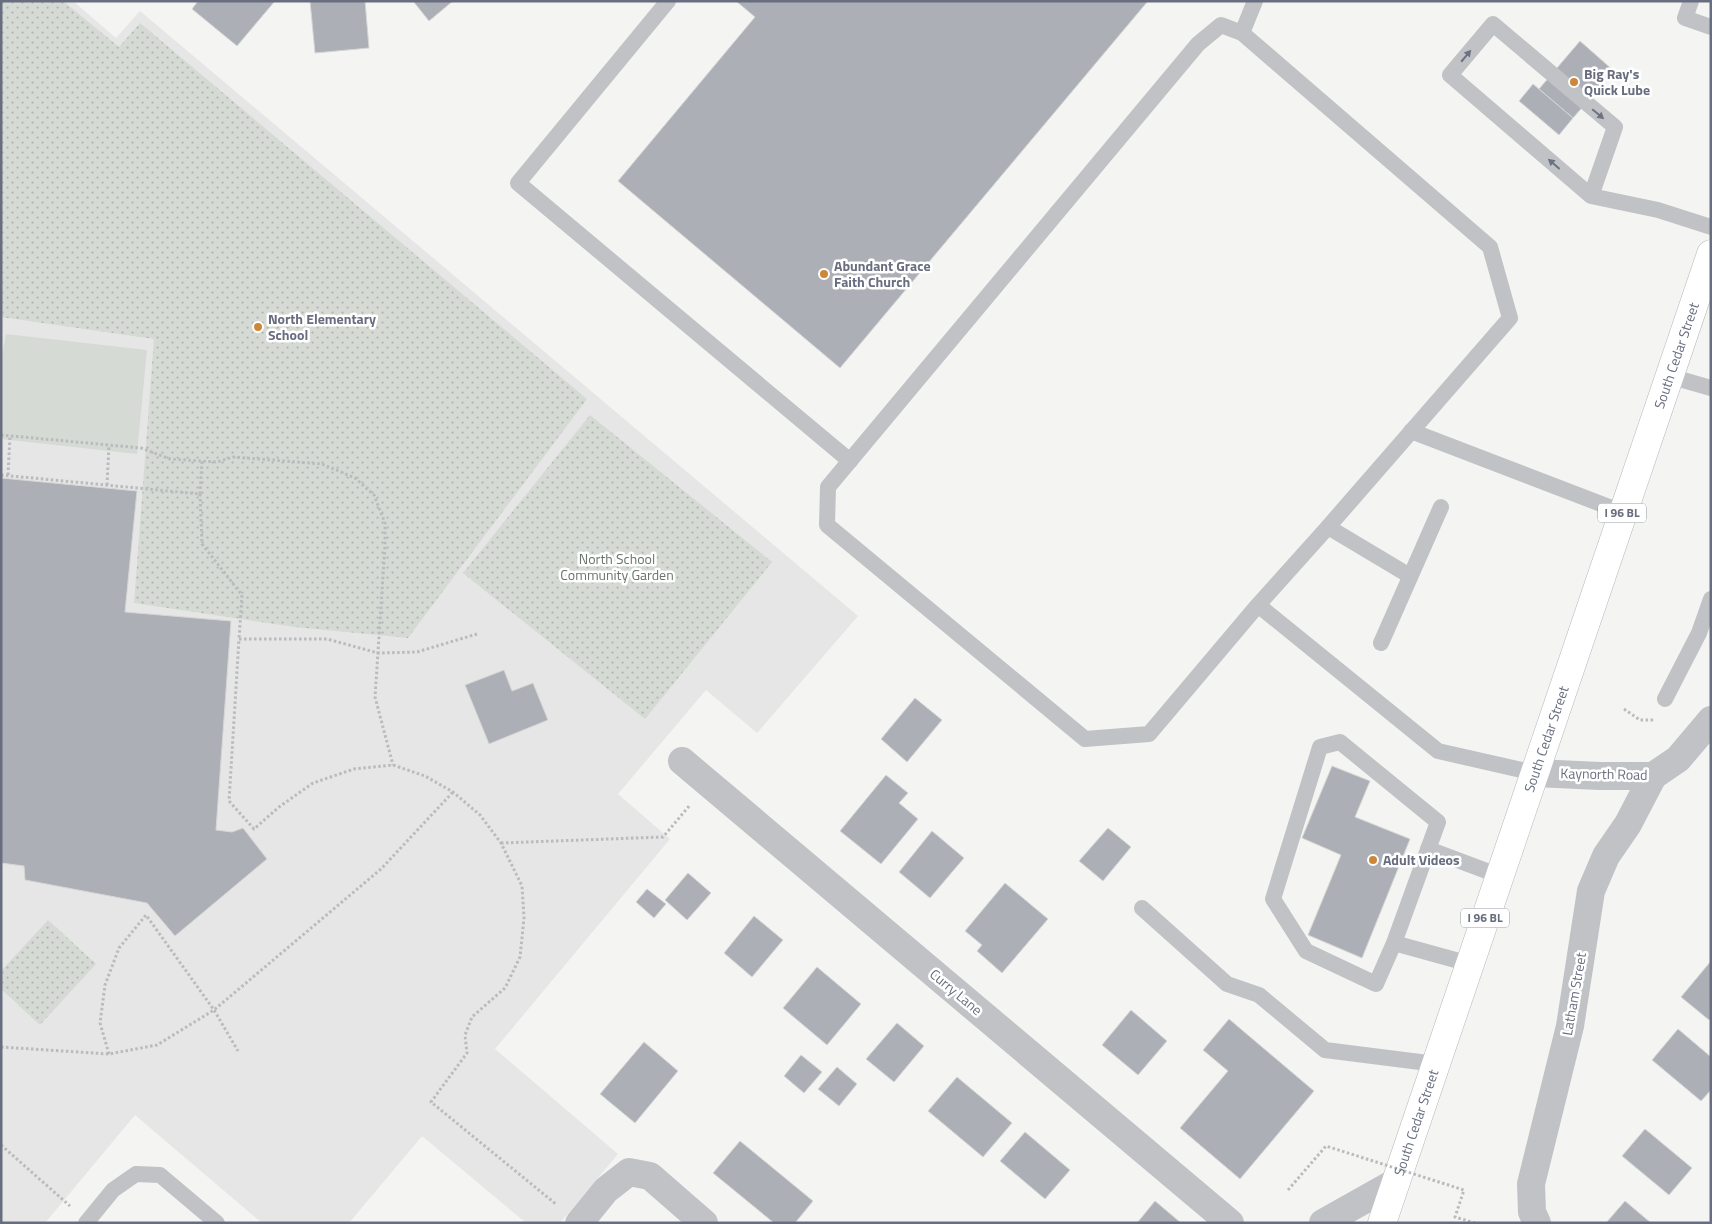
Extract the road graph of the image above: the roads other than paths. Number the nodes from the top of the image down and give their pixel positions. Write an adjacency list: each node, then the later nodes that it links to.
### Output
1 (668, 1): 12 (lane)
2 (1255, 1): 5 (lane)
3 (1691, 1): 4 (lane)
4 (1711, 27)
5 (1242, 33): 11 (lane); 12 (lane)
6 (1591, 196): 6 (lane, one-way to 6); 7 (lane)
7 (1711, 227)
8 (1709, 265): 9 (main road, South Cedar Street / I 96 BL)
9 (1670, 376): 10 (lane); 14 (main road, South Cedar Street / I 96 BL)
10 (1711, 388)
11 (1411, 431): 14 (lane); 15 (lane)
12 (850, 461): 18 (lane)
13 (1441, 507): 16 (lane)
14 (1622, 512): 23 (main road, South Cedar Street / I 96 BL)
15 (1328, 528): 16 (lane); 18 (lane)
16 (1410, 576): 19 (lane)
17 (1711, 599): 20 (lane)
18 (1258, 605): 23 (lane)
19 (1381, 643)
20 (1665, 699)
21 (1711, 720): 24 (street, Kaynorth Road)
22 (682, 761): 36 (street, Curry Lane)
23 (1535, 773): 24 (street, Kaynorth Road); 26 (main road, South Cedar Street / I 96 BL)
24 (1653, 776): 39 (street, Latham Street)
25 (1428, 850): 26 (lane); 28 (lane); 28 (lane)
26 (1500, 876): 29 (main road, South Cedar Street / I 96 BL)
27 (1142, 908): 30 (lane)
28 (1394, 943): 29 (lane)
29 (1470, 964): 30 (main road, South Cedar Street / I 96 BL)
30 (1436, 1064): 31 (main road, South Cedar Street / I 96 BL)
31 (1396, 1182): 37 (street); 38 (main road, South Cedar Street / I 96 BL)
32 (571, 1217): 35 (street)
33 (89, 1220): 34 (lane)
34 (217, 1223)
35 (704, 1223)
36 (1230, 1223)
37 (1323, 1223)
38 (1382, 1223)
39 (1537, 1223)

